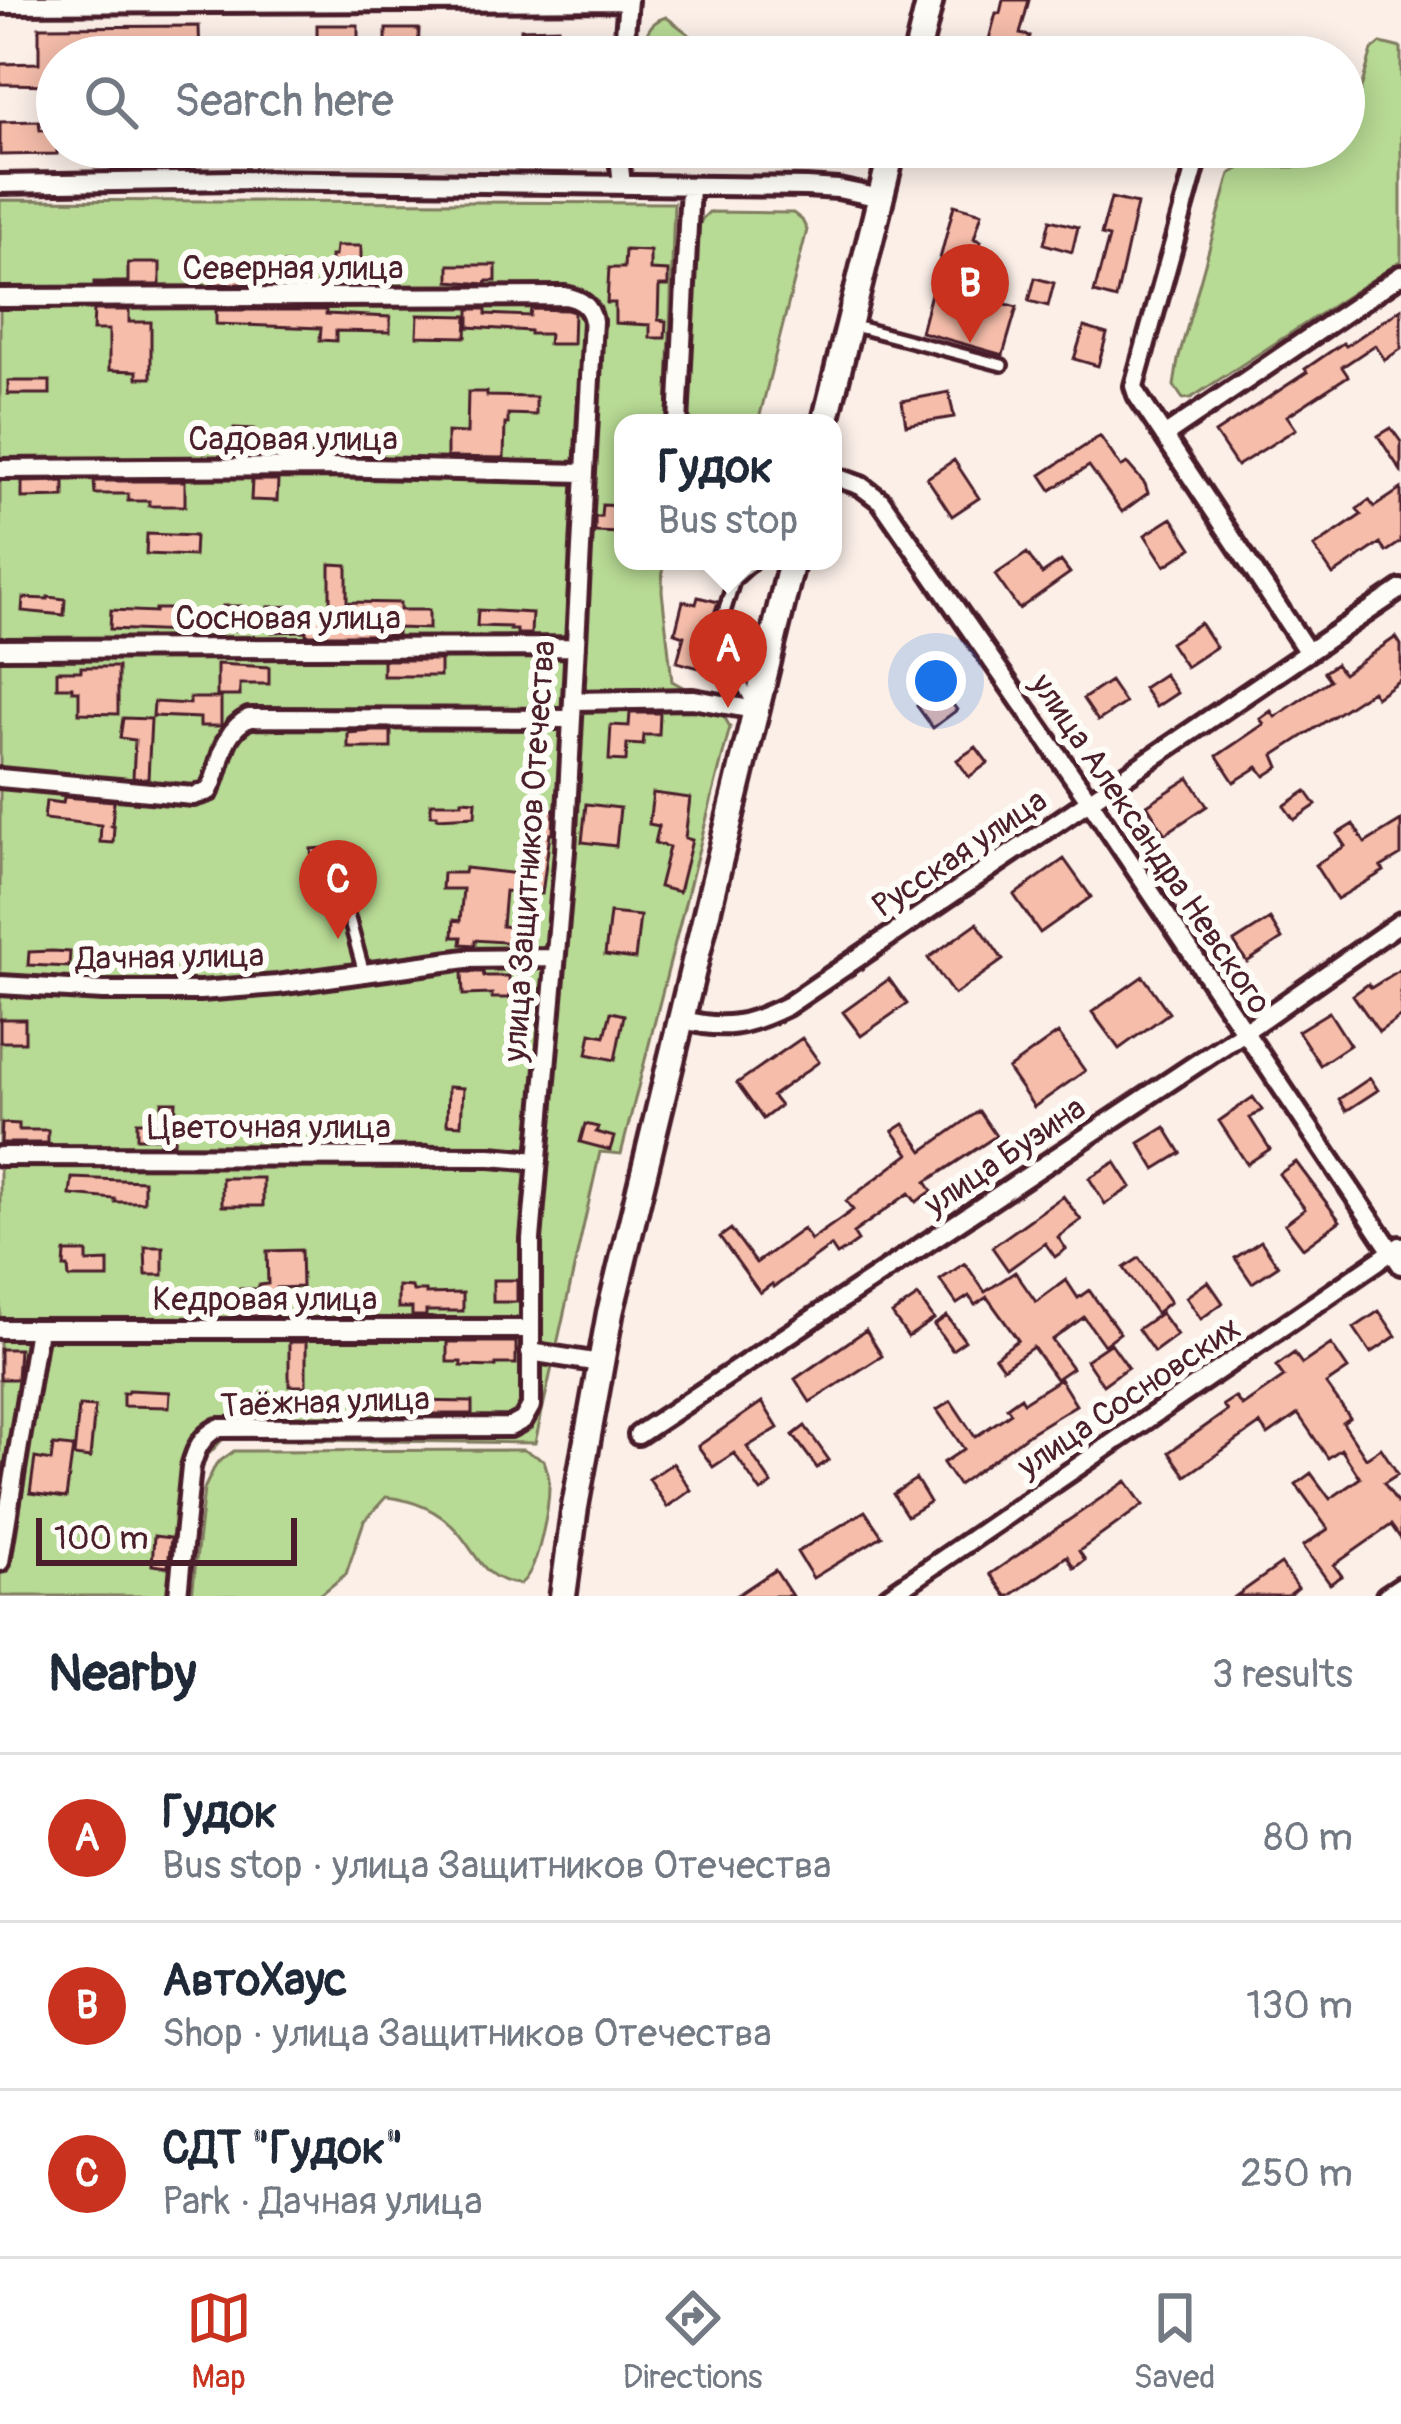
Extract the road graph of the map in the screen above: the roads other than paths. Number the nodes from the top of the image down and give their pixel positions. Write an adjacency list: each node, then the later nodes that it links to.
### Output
1 (930, 0): 5 (main road)
2 (628, 1): 3 (street); 4 (street)
3 (0, 4)
4 (625, 36)
5 (921, 36)
6 (620, 168): 10 (street)
7 (888, 168): 12 (main road)
8 (1195, 168): 20 (street)
9 (0, 184): 10 (street)
10 (622, 185): 11 (street)
11 (690, 186): 12 (street); 18 (street)
12 (880, 198): 16 (main road)
13 (1401, 275): 20 (street)
14 (0, 298): 15 (street, Северная улица)
15 (584, 303): 22 (street, улица Защитников Отечества)
16 (849, 324): 17 (lane); 19 (main road)
17 (1002, 364)
18 (678, 414)
19 (827, 414)
20 (1164, 436): 29 (street)
21 (0, 470): 22 (street, Садовая улица)
22 (585, 473): 27 (street, улица Защитников Отечества)
23 (842, 479): 33 (street, улица Александра Невского)
24 (745, 570): 31 (lane)
25 (790, 570): 31 (main road)
26 (1401, 589): 29 (street, Русская улица)
27 (576, 646): 28 (street, Сосновая улица); 30 (street, улица Защитников Отечества)
28 (0, 649)
29 (1307, 651): 33 (street, Русская улица)
30 (573, 710): 31 (street); 32 (street); 36 (street, улица Защитников Отечества)
31 (755, 710): 39 (main road)
32 (0, 778)
33 (1089, 800): 39 (street, Русская улица); 40 (street, улица Александра Невского)
34 (346, 911): 37 (lane)
35 (1401, 922): 40 (street, улица Бузина)
36 (555, 958): 37 (street, Дачная улица); 42 (street, улица Защитников Отечества)
37 (364, 973): 38 (street, Дачная улица)
38 (0, 985)
39 (680, 1019): 48 (main road)
40 (1244, 1032): 43 (street, улица Александра Невского); 50 (street, улица Бузина)
41 (0, 1156): 42 (street, Цветочная улица)
42 (538, 1161): 46 (street, улица Защитников Отечества)
43 (1398, 1254): 55 (street, улица Сосновских)
44 (0, 1329): 45 (street, Кедровая улица)
45 (38, 1329): 46 (street, Кедровая улица); 51 (street)
46 (530, 1329): 47 (street, улица Защитников Отечества)
47 (530, 1352): 48 (street); 49 (street, улица Защитников Отечества)
48 (600, 1364): 54 (main road)
49 (531, 1406): 53 (street, Таёжная улица)
50 (638, 1435)
51 (0, 1562)
52 (1401, 1586): 56 (street)
53 (178, 1596)
54 (563, 1596)
55 (889, 1596)
56 (1386, 1596)

